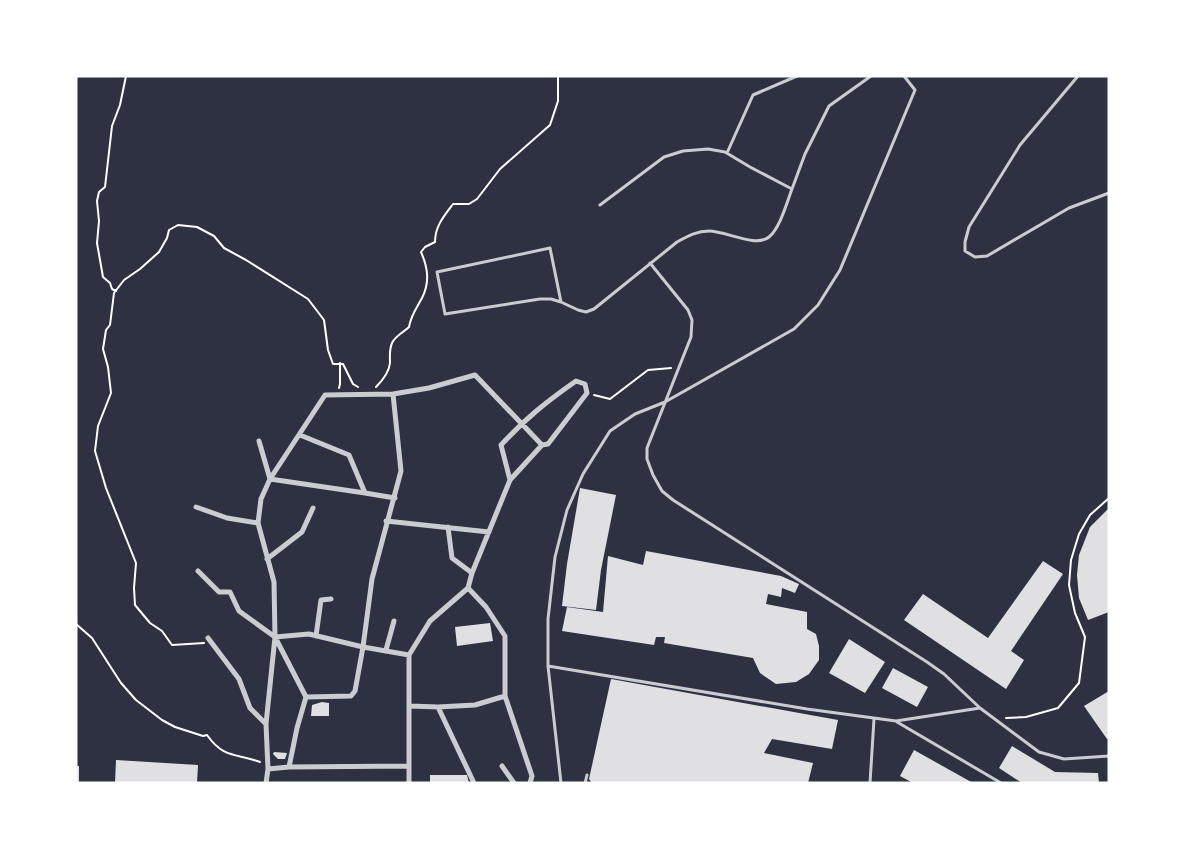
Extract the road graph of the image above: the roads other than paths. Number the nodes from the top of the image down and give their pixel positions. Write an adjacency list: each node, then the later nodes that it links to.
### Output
1 (797, 76): 5 (lane)
2 (871, 76): 6 (lane)
3 (904, 76): 12 (lane)
4 (1078, 76): 7 (lane)
5 (727, 153): 6 (lane); 8 (lane)
6 (792, 188): 9 (lane)
7 (1109, 193)
8 (600, 205)
9 (650, 263): 10 (lane); 12 (lane)
10 (561, 302): 10 (lane)
11 (393, 394): 13 (street); 14 (street); 20 (street)
12 (664, 402): 39 (lane); 44 (lane)
13 (522, 422): 16 (street); 16 (street); 18 (street)
14 (300, 434): 17 (street); 19 (street)
15 (260, 441): 17 (street)
16 (542, 445): 18 (street)
17 (270, 480): 19 (street); 24 (street)
18 (510, 480): 26 (street)
19 (365, 493): 20 (street)
20 (395, 498): 23 (street)
21 (196, 507): 24 (street)
22 (313, 508): 27 (street)
23 (386, 521): 25 (street); 36 (street)
24 (258, 522): 27 (street)
25 (448, 527): 26 (street); 29 (street)
26 (489, 532): 29 (street)
27 (267, 559): 34 (street)
28 (198, 571): 34 (street)
29 (472, 573): 30 (street)
30 (468, 588): 38 (street); 40 (street)
31 (331, 599): 33 (street)
32 (394, 621): 37 (street)
33 (316, 636): 34 (street); 36 (street)
34 (275, 637): 41 (street); 47 (street)
35 (208, 638): 47 (street)
36 (363, 647): 37 (street); 41 (street)
37 (386, 650): 38 (street)
38 (409, 655): 42 (street)
39 (548, 666): 45 (lane); 59 (lane)
40 (505, 696): 43 (street); 58 (street)
41 (306, 697): 52 (street)
42 (410, 706): 43 (street); 49 (street)
43 (438, 707): 56 (street)
44 (980, 708): 46 (lane); 48 (lane)
45 (874, 719): 46 (lane); 61 (lane)
46 (896, 721): 62 (lane)
47 (266, 724): 51 (street)
48 (1109, 756)
49 (409, 766): 52 (street); 55 (street)
50 (502, 766): 57 (street)
51 (268, 767): 52 (street); 54 (street)
52 (289, 767)
53 (587, 775): 60 (lane)
54 (266, 783)
55 (410, 783)
56 (474, 783)
57 (514, 783)
58 (530, 783)
59 (561, 783)
60 (585, 783)
61 (870, 783)
62 (1001, 783)

